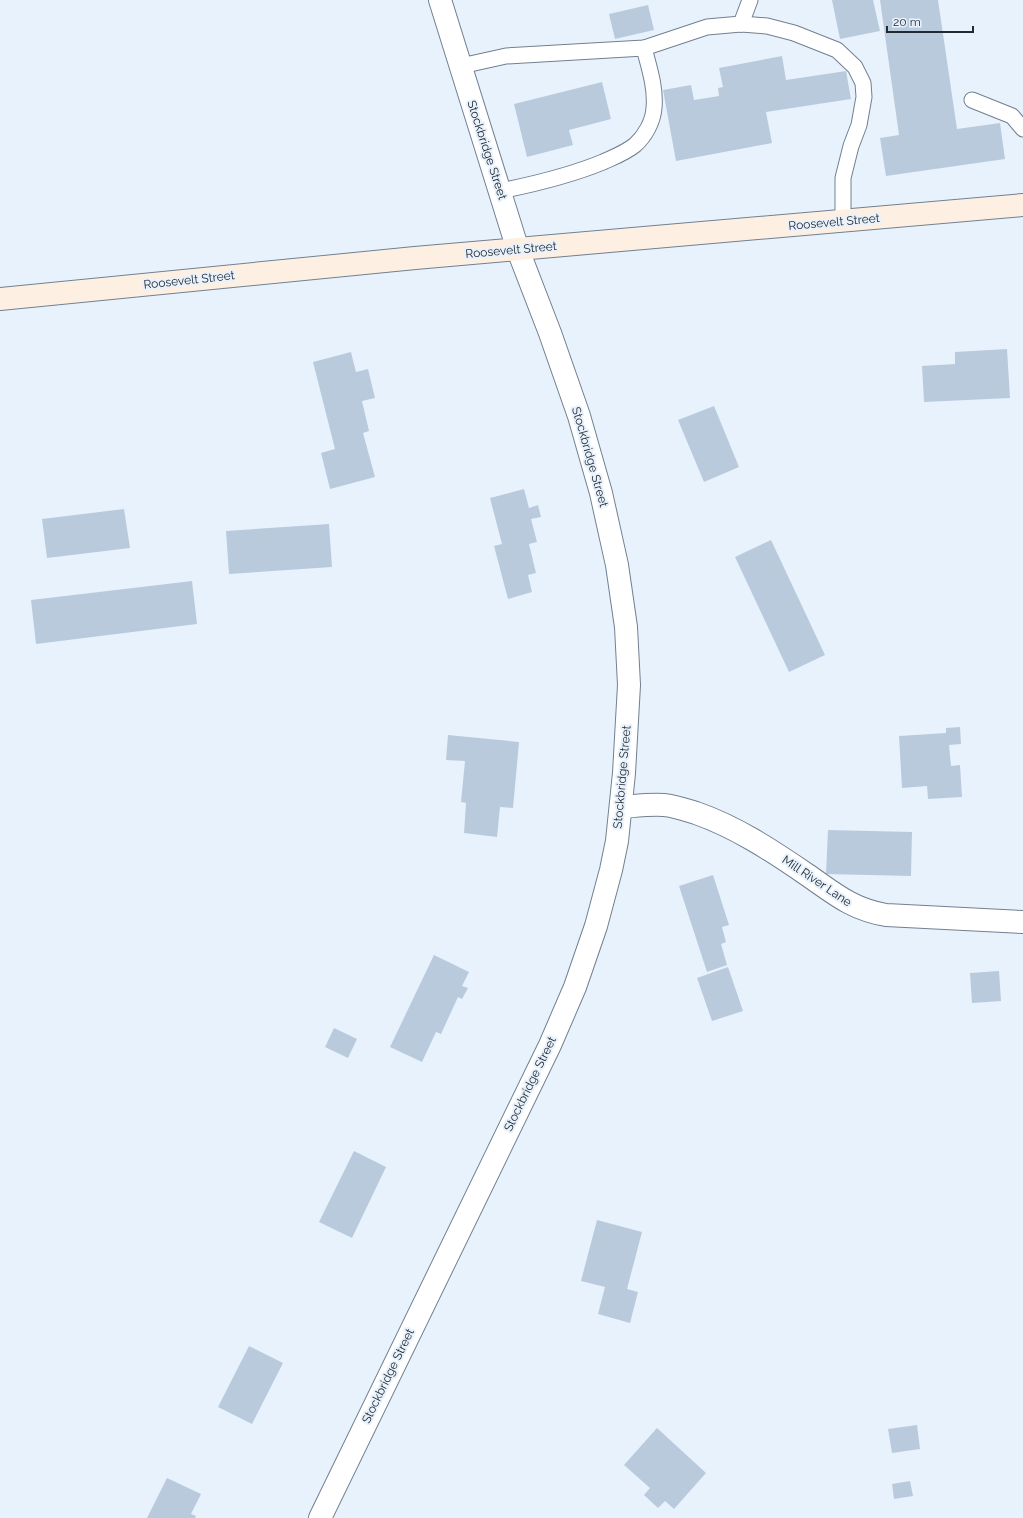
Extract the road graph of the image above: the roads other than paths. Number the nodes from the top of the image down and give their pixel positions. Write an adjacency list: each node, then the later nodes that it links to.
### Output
1 (440, 0): 5 (street, Stockbridge Street)
2 (750, 0): 3 (lane)
3 (741, 24): 4 (lane); 10 (lane)
4 (644, 48): 5 (lane); 8 (lane)
5 (461, 66): 8 (street, Stockbridge Street)
6 (972, 100): 7 (lane)
7 (1023, 129)
8 (500, 191): 11 (street, Stockbridge Street)
9 (1023, 205): 10 (main road, Roosevelt Street)
10 (843, 221): 11 (main road, Roosevelt Street)
11 (518, 250): 12 (main road, Roosevelt Street); 13 (street, Stockbridge Street)
12 (0, 299)
13 (621, 807): 14 (street, Mill River Lane); 15 (street, Stockbridge Street)
14 (1023, 922)
15 (320, 1518)

